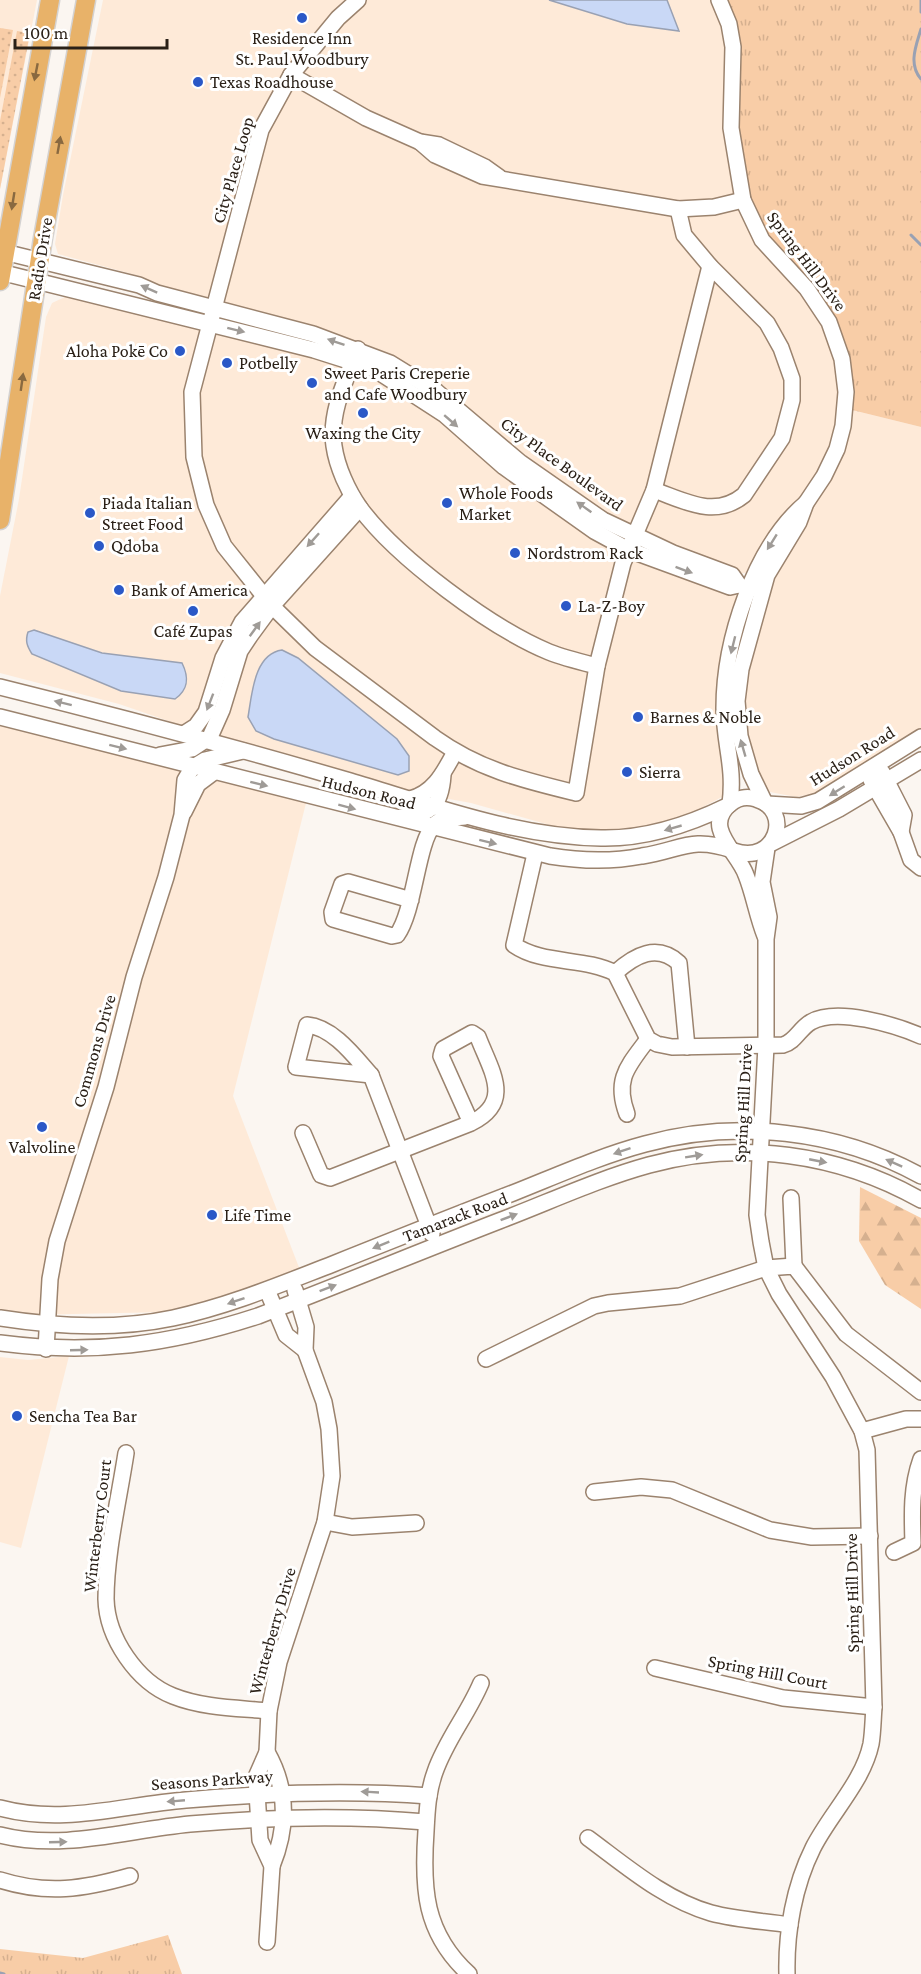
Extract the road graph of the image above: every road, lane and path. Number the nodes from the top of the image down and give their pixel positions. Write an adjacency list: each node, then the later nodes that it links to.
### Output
1 (50, 0): 8 (main road, Radio Drive, one-way to 8)
2 (86, 0): 9 (main road, Radio Drive, one-way to 2)
3 (358, 0): 5 (street, City Place Loop)
4 (719, 0): 6 (street, Spring Hill Drive)
5 (291, 75): 7 (street); 13 (street, City Place Loop)
6 (743, 200): 7 (street); 20 (street, Spring Hill Drive)
7 (678, 208): 10 (street)
8 (2, 251): 9 (street); 11 (main road, Radio Drive)
9 (39, 260): 12 (main road, Radio Drive); 13 (street, City Place Boulevard, one-way to 9)
10 (710, 266): 16 (street); 16 (street)
11 (0, 275): 12 (street)
12 (36, 281): 14 (street, City Place Boulevard); 18 (main road, Radio Drive, one-way to 12)
13 (215, 309): 14 (street, City Place Loop); 15 (street, City Place Boulevard, one-way to 13)
14 (211, 324): 15 (street, City Place Boulevard, one-way to 15); 21 (street, City Place Loop)
15 (355, 355): 17 (street); 19 (street, City Place Boulevard)
16 (654, 490): 19 (street)
17 (356, 502): 21 (street); 22 (street)
18 (0, 520)
19 (632, 543): 20 (street, City Place Boulevard); 22 (street)
20 (749, 588): 38 (street, Spring Hill Drive, one-way to 20); 39 (street, Spring Hill Drive, one-way to 39)
21 (268, 601): 25 (street, one-way to 25); 27 (street, one-way to 21); 29 (street, City Place Loop)
22 (597, 666): 29 (street, City Place Loop)
23 (0, 687): 25 (street, Hudson Road, one-way to 23)
24 (0, 717): 30 (street, Hudson Road, one-way to 30)
25 (186, 733): 27 (street, Hudson Road)
26 (921, 737): 33 (street, Hudson Road)
27 (208, 740): 28 (street, Hudson Road); 30 (street)
28 (246, 751): 32 (street); 37 (street, Hudson Road)
29 (455, 752): 35 (street)
30 (150, 756): 32 (street, Hudson Road)
31 (921, 760): 36 (street, Hudson Road)
32 (194, 767): 34 (street, Hudson Road); 41 (street, Commons Drive)
33 (872, 767): 36 (street); 38 (street, Hudson Road, one-way to 38)
34 (214, 772): 41 (street); 43 (street, Hudson Road, one-way to 43)
35 (443, 775): 37 (street); 40 (street)
36 (881, 784): 45 (street, Hudson Road); 48 (street)
37 (410, 799): 40 (street, Hudson Road)
38 (766, 803): 39 (street); 45 (street)
39 (729, 805): 42 (street, Hudson Road, one-way to 42); 46 (street)
40 (434, 806): 42 (street, Hudson Road); 43 (street)
41 (182, 815): 75 (street, Commons Drive)
42 (474, 816): 44 (street)
43 (392, 818): 44 (street, Hudson Road)
44 (431, 828): 47 (street, Hudson Road, one-way to 47); 49 (street)
45 (769, 846): 46 (street); 50 (street, Spring Hill Drive)
46 (733, 851): 47 (street, Hudson Road); 50 (street, Spring Hill Drive)
47 (535, 854): 51 (street)
48 (921, 868)
49 (411, 900): 49 (street)
50 (766, 939): 54 (street, Spring Hill Drive)
51 (615, 973): 53 (street); 55 (street)
52 (921, 1036): 54 (street)
53 (648, 1039): 55 (street); 57 (street)
54 (766, 1046): 55 (street); 59 (street, Spring Hill Drive)
55 (687, 1047)
56 (371, 1075): 56 (street); 61 (street)
57 (627, 1114)
58 (471, 1123): 58 (street); 61 (street)
59 (762, 1131): 62 (street, Spring Hill Drive); 63 (street, Tamarack Road, one-way to 59); 66 (street, Tamarack Road, one-way to 66)
60 (303, 1133): 61 (street)
61 (399, 1151): 66 (street)
62 (760, 1152): 65 (street, Tamarack Road, one-way to 65); 67 (street, Tamarack Road, one-way to 62); 69 (street, Spring Hill Drive)
63 (921, 1176)
64 (791, 1198): 68 (street)
65 (921, 1200)
66 (429, 1226): 67 (street); 70 (street, Tamarack Road, one-way to 70)
67 (436, 1245): 72 (street, Tamarack Road, one-way to 67)
68 (794, 1266): 69 (street); 80 (street)
69 (766, 1268): 79 (street); 82 (street, Spring Hill Drive)
70 (291, 1280): 71 (street, Tamarack Road); 72 (street, Winterberry Drive)
71 (267, 1290): 73 (street, Winterberry Drive); 75 (street, Tamarack Road, one-way to 75)
72 (298, 1299): 73 (street, Tamarack Road); 78 (street, Winterberry Drive)
73 (274, 1310): 77 (street, Tamarack Road, one-way to 73); 78 (street, Winterberry Drive)
74 (0, 1318): 75 (street, Tamarack Road)
75 (47, 1324): 77 (street, Commons Drive)
76 (0, 1343): 77 (street, Tamarack Road)
77 (46, 1349)
78 (305, 1350): 86 (street, Winterberry Drive)
79 (486, 1359)
80 (921, 1392)
81 (921, 1419): 82 (street)
82 (862, 1431): 88 (street, Spring Hill Drive)
83 (126, 1453): 93 (street, Winterberry Court)
84 (921, 1459): 89 (street)
85 (594, 1492): 88 (street)
86 (325, 1522): 87 (street); 93 (street, Winterberry Drive)
87 (416, 1523)
88 (870, 1536): 92 (street, Spring Hill Drive)
89 (894, 1552)
90 (655, 1668): 92 (street, Spring Hill Court)
91 (481, 1683): 97 (street)
92 (874, 1707): 107 (street, Spring Hill Drive)
93 (269, 1711): 94 (street, Winterberry Drive)
94 (267, 1752): 95 (street, Winterberry Drive); 96 (street, Winterberry Drive)
95 (256, 1795): 96 (street, Seasons Parkway); 98 (street, Seasons Parkway, one-way to 98); 100 (street, Winterberry Drive)
96 (282, 1795): 97 (street, Seasons Parkway, one-way to 96); 99 (street, Winterberry Drive)
97 (429, 1796): 101 (street)
98 (0, 1808)
99 (284, 1820): 100 (street); 101 (street); 104 (street, Winterberry Drive)
100 (257, 1821): 102 (street, one-way to 100); 104 (street, Winterberry Drive)
101 (426, 1822): 109 (street)
102 (0, 1835)
103 (588, 1838): 107 (street)
104 (272, 1866): 108 (street, Winterberry Drive)
105 (130, 1876): 106 (street)
106 (0, 1880)
107 (790, 1924): 110 (street, Spring Hill Drive)
108 (267, 1942)
109 (469, 1974)
110 (787, 1974)

